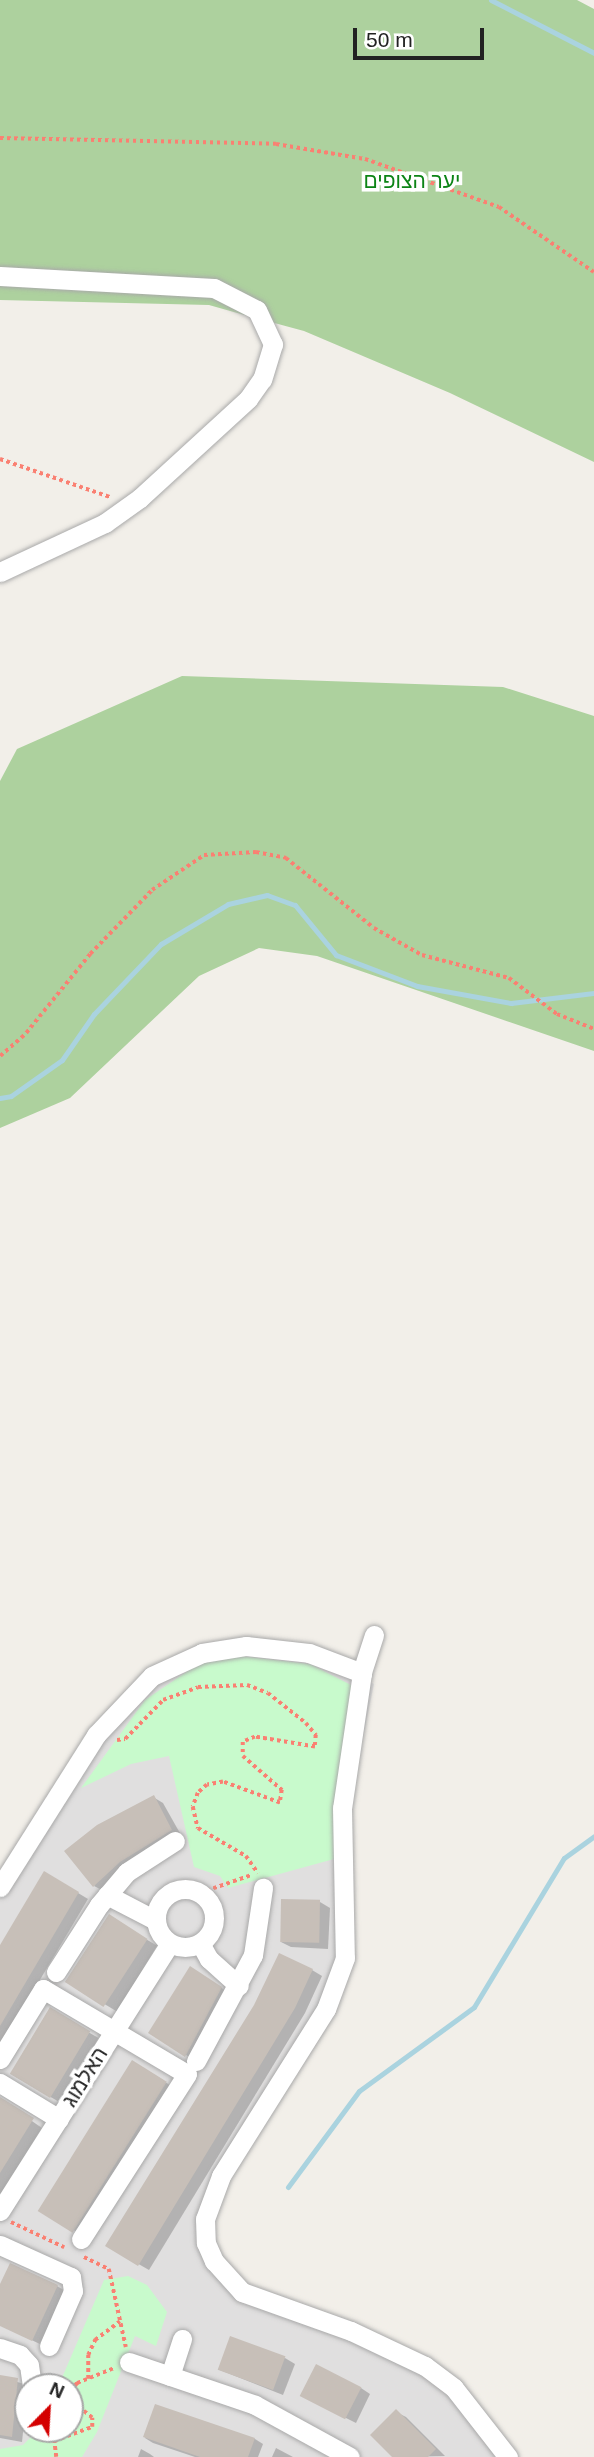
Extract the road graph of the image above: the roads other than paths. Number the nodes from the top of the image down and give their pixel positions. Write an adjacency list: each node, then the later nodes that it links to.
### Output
1 (0, 276): 2 (street)
2 (0, 572)
3 (374, 1635): 4 (street)
4 (362, 1673): 6 (street); 29 (street)
5 (175, 1842): 8 (street)
6 (0, 1887)
7 (263, 1888): 13 (street)
8 (107, 1895): 9 (street); 12 (street)
9 (155, 1920): 10 (street); 11 (street)
10 (170, 1943): 11 (street); 14 (street, האלמוג)
11 (200, 1943): 13 (street)
12 (56, 1972)
13 (239, 1986): 16 (street)
14 (114, 2031): 15 (street); 18 (street, האלמוג); 20 (street)
15 (0, 2059)
16 (196, 2061)
17 (0, 2083): 18 (street)
18 (59, 2119): 19 (street, האלמוג)
19 (1, 2208)
20 (81, 2239)
21 (0, 2245): 23 (street)
22 (182, 2339): 27 (street)
23 (49, 2346)
24 (0, 2348): 26 (street)
25 (130, 2362): 27 (street)
26 (30, 2373)
27 (170, 2376): 28 (street)
28 (349, 2457)
29 (508, 2457)

